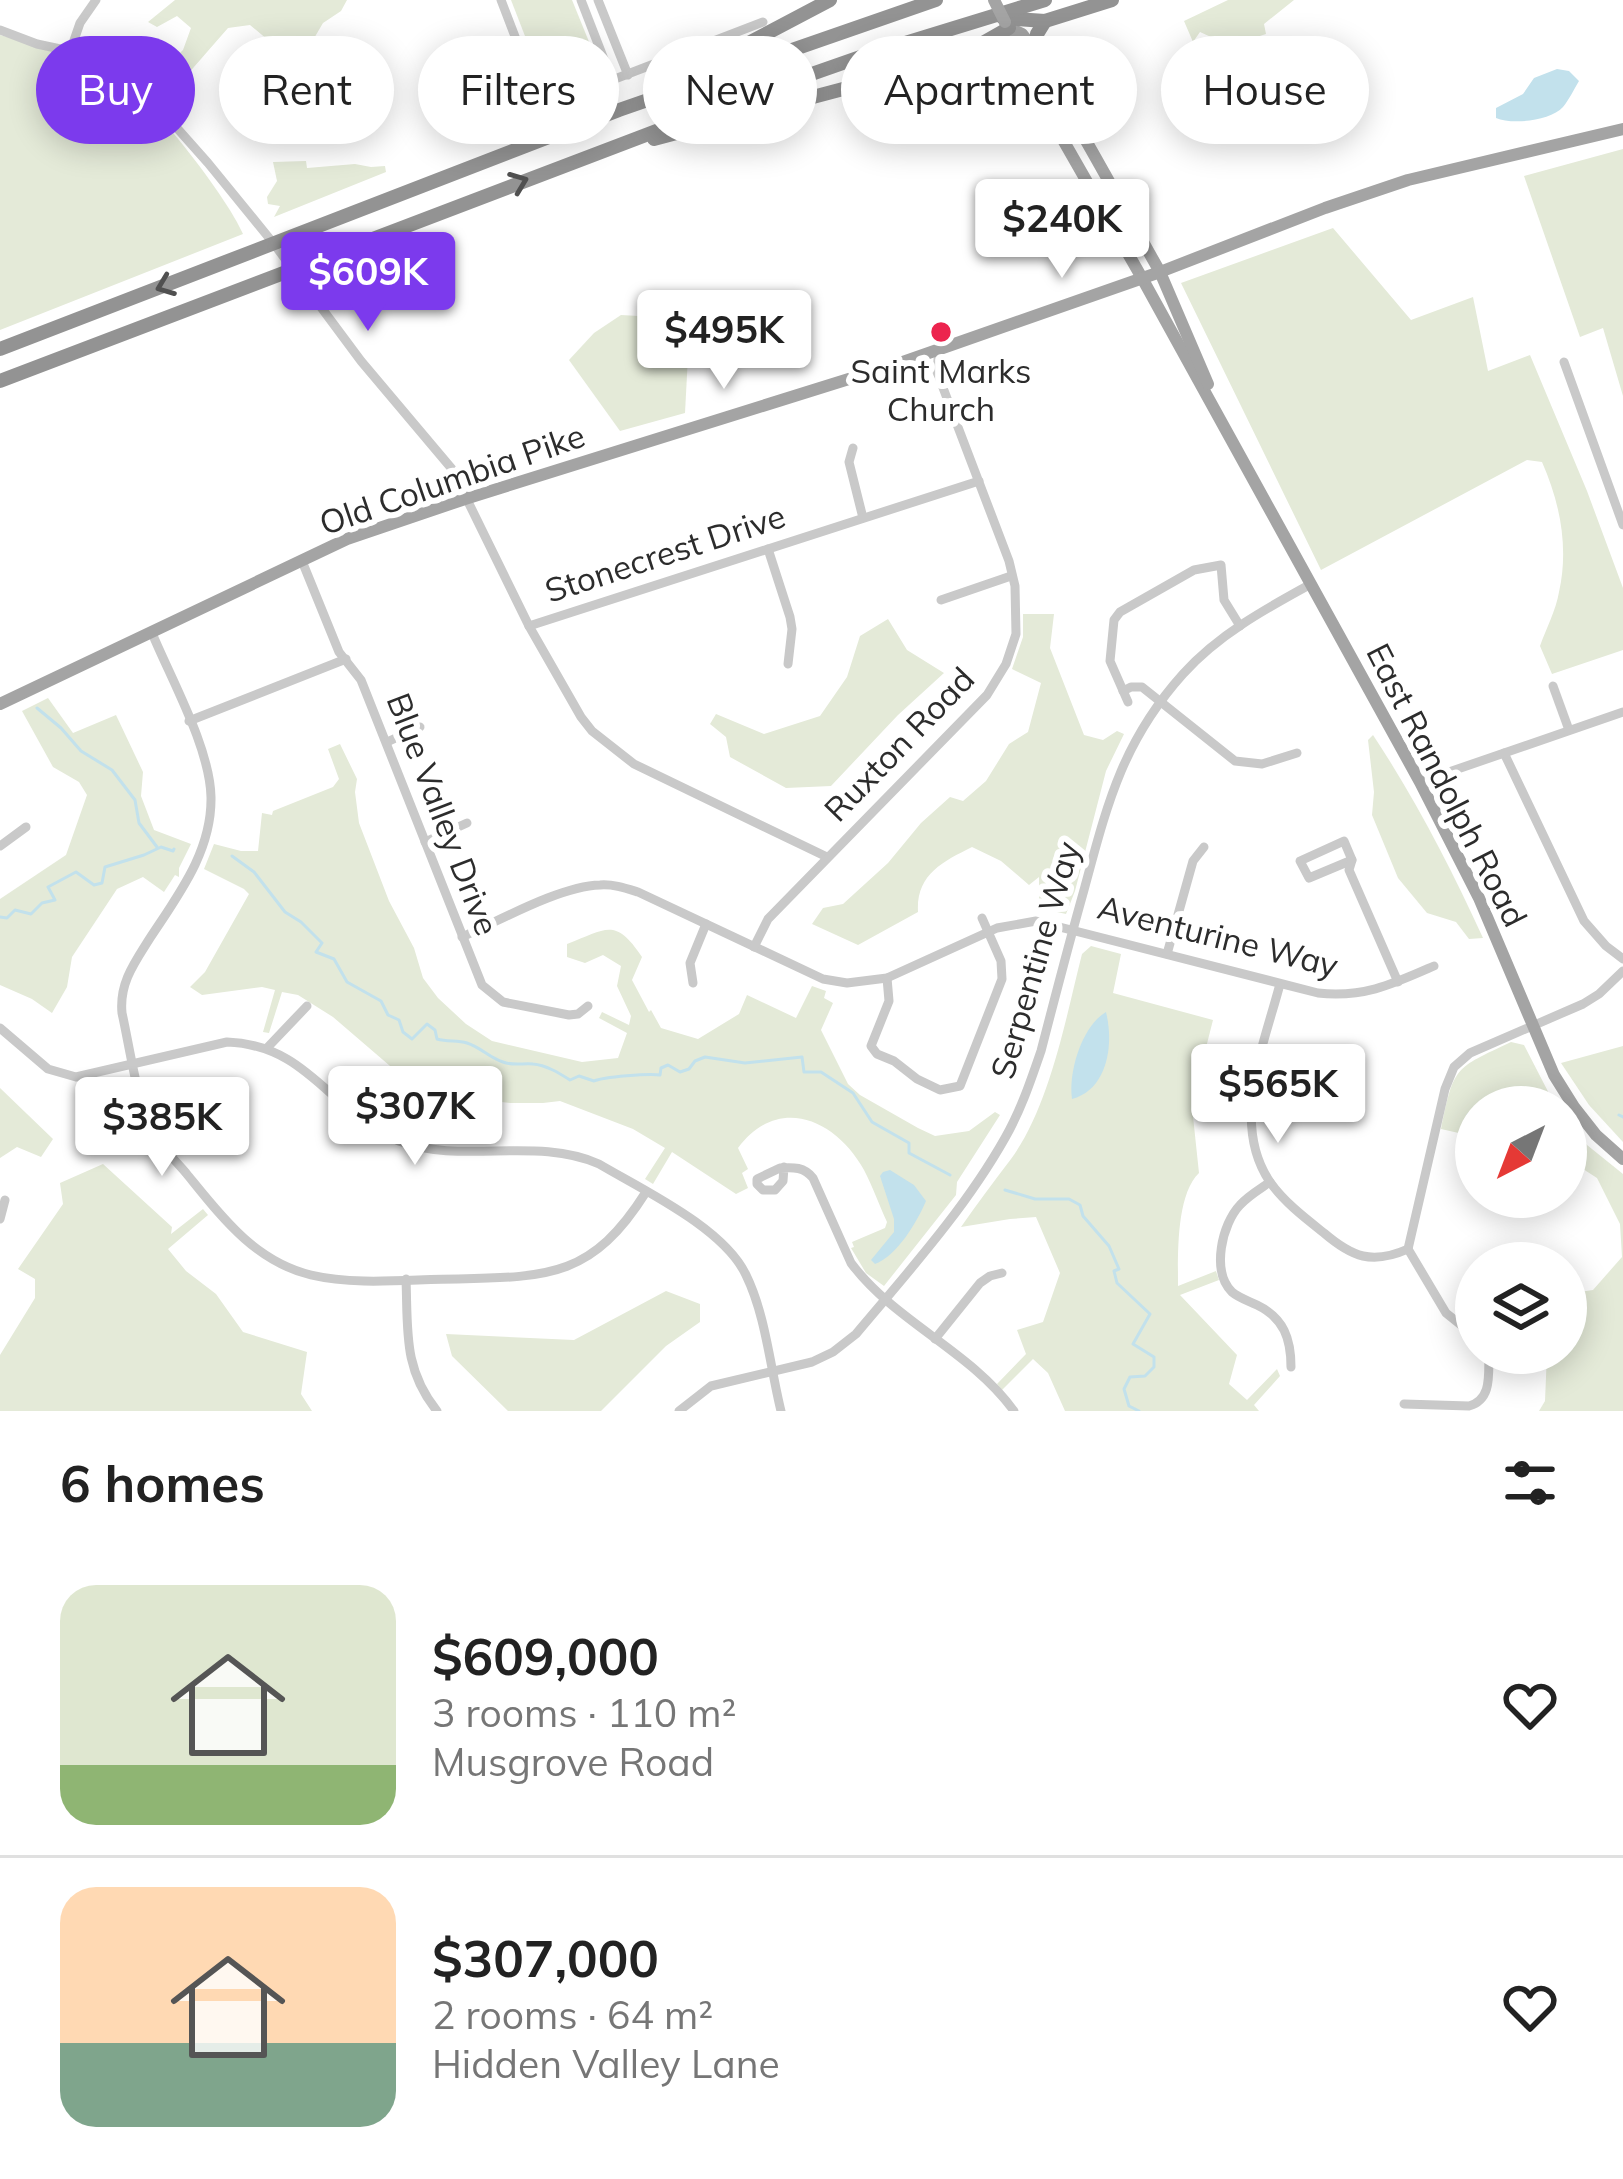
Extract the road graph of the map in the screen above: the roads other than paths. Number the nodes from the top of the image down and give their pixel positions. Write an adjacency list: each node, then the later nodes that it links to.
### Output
1 (96, 0): 14 (street)
2 (501, 0): 15 (street)
3 (581, 0): 16 (street)
4 (598, 0): 20 (street)
5 (830, 0): 22 (highway)
6 (936, 0): 22 (highway)
7 (994, 0): 12 (main road, bridge)
8 (1045, 0): 27 (highway)
9 (1112, 0): 10 (highway)
10 (1046, 21): 12 (highway); 18 (highway)
11 (763, 22): 20 (street)
12 (1007, 22): 17 (main road, East Randolph Road); 27 (highway); 31 (main road, East Randolph Road)
13 (0, 30): 19 (street)
14 (76, 36)
15 (515, 36)
16 (595, 36)
17 (1024, 36)
18 (1037, 36)
19 (36, 44)
20 (628, 75): 21 (street)
21 (619, 78)
22 (619, 110)
23 (1623, 129): 30 (main road, Old Columbia Pike)
24 (191, 144): 28 (street)
25 (531, 144): 28 (highway)
26 (1088, 144): 30 (main road, East Randolph Road)
27 (574, 161): 29 (highway, one-way to 27)
28 (274, 244): 29 (street); 33 (highway, one-way to 33)
29 (292, 269): 35 (highway); 39 (street)
30 (1160, 272): 31 (main road, Old Columbia Pike); 36 (main road, East Randolph Road)
31 (1142, 278): 32 (main road, Old Columbia Pike); 36 (main road, East Randolph Road)
32 (939, 347): 38 (street, Ruxton Road); 39 (main road, Old Columbia Pike)
33 (0, 349)
34 (1564, 362): 41 (street)
35 (0, 381)
36 (1226, 430): 45 (main road, East Randolph Road)
37 (853, 448): 40 (street)
38 (979, 482): 40 (street, Stonecrest Drive); 44 (street, Ruxton Road)
39 (465, 499): 43 (main road, Old Columbia Pike); 47 (street)
40 (863, 518): 42 (street, Stonecrest Drive)
41 (1623, 525)
42 (768, 549): 47 (street, Stonecrest Drive); 51 (street)
43 (302, 561): 49 (main road, Old Columbia Pike); 50 (street, Blue Valley Drive)
44 (1011, 576): 46 (street); 68 (street, Ruxton Road)
45 (1311, 584): 48 (street, Serpentine Way); 62 (main road, East Randolph Road)
46 (941, 600)
47 (529, 626): 68 (street)
48 (1240, 626): 53 (street, Serpentine Way); 53 (street)
49 (152, 633): 54 (main road, Old Columbia Pike); 56 (street)
50 (346, 659): 56 (street); 59 (street, Blue Valley Drive)
51 (788, 664)
52 (1553, 686): 58 (street)
53 (1162, 700): 60 (street); 72 (street, Serpentine Way)
54 (0, 704)
55 (1623, 712): 58 (street)
56 (189, 721): 89 (street)
57 (420, 728): 59 (street)
58 (1569, 730): 61 (street)
59 (387, 742): 65 (street, Blue Valley Drive)
60 (1298, 753)
61 (1504, 753): 62 (street); 77 (street)
62 (1420, 782): 86 (main road, East Randolph Road)
63 (467, 823): 65 (street)
64 (26, 826): 66 (street)
65 (425, 842): 74 (street, Blue Valley Drive)
66 (0, 846)
67 (1204, 847): 76 (street)
68 (827, 857): 75 (street, Ruxton Road)
69 (1352, 860): 69 (street); 81 (street)
70 (982, 918): 73 (street)
71 (706, 924): 74 (street, Aventurine Way); 75 (street, Aventurine Way); 82 (street)
72 (1073, 928): 73 (street, Aventurine Way); 76 (street, Aventurine Way); 99 (street, Serpentine Way)
73 (987, 933): 80 (street, Aventurine Way); 80 (street)
74 (461, 937): 85 (street, Blue Valley Drive)
75 (754, 947): 80 (street, Aventurine Way)
76 (1167, 953): 83 (street, Aventurine Way)
77 (1623, 959)
78 (1434, 966): 81 (street, Aventurine Way)
79 (1623, 970): 86 (street)
80 (887, 979)
81 (1398, 982): 83 (street, Aventurine Way)
82 (693, 983)
83 (1280, 983): 92 (street)
84 (307, 1006): 88 (street)
85 (588, 1006)
86 (1533, 1026): 90 (main road, East Randolph Road); 96 (street)
87 (0, 1028): 89 (street)
88 (267, 1048): 89 (street); 93 (street)
89 (133, 1064): 98 (street)
90 (1623, 1159)
91 (784, 1167): 99 (street)
92 (1270, 1182): 96 (street); 102 (street)
93 (646, 1192): 98 (street); 103 (street)
94 (5, 1200): 95 (street)
95 (0, 1219)
96 (1408, 1249): 100 (street)
97 (1002, 1273): 101 (street)
98 (406, 1280): 106 (street)
99 (885, 1299): 101 (street); 103 (street, Serpentine Way)
100 (1455, 1320)
101 (935, 1339): 109 (street)
102 (1292, 1366)
103 (771, 1371): 107 (street, Serpentine Way); 108 (street)
104 (1488, 1374): 105 (street)
105 (1404, 1405)
106 (437, 1411)
107 (679, 1411)
108 (781, 1411)
109 (1014, 1411)

